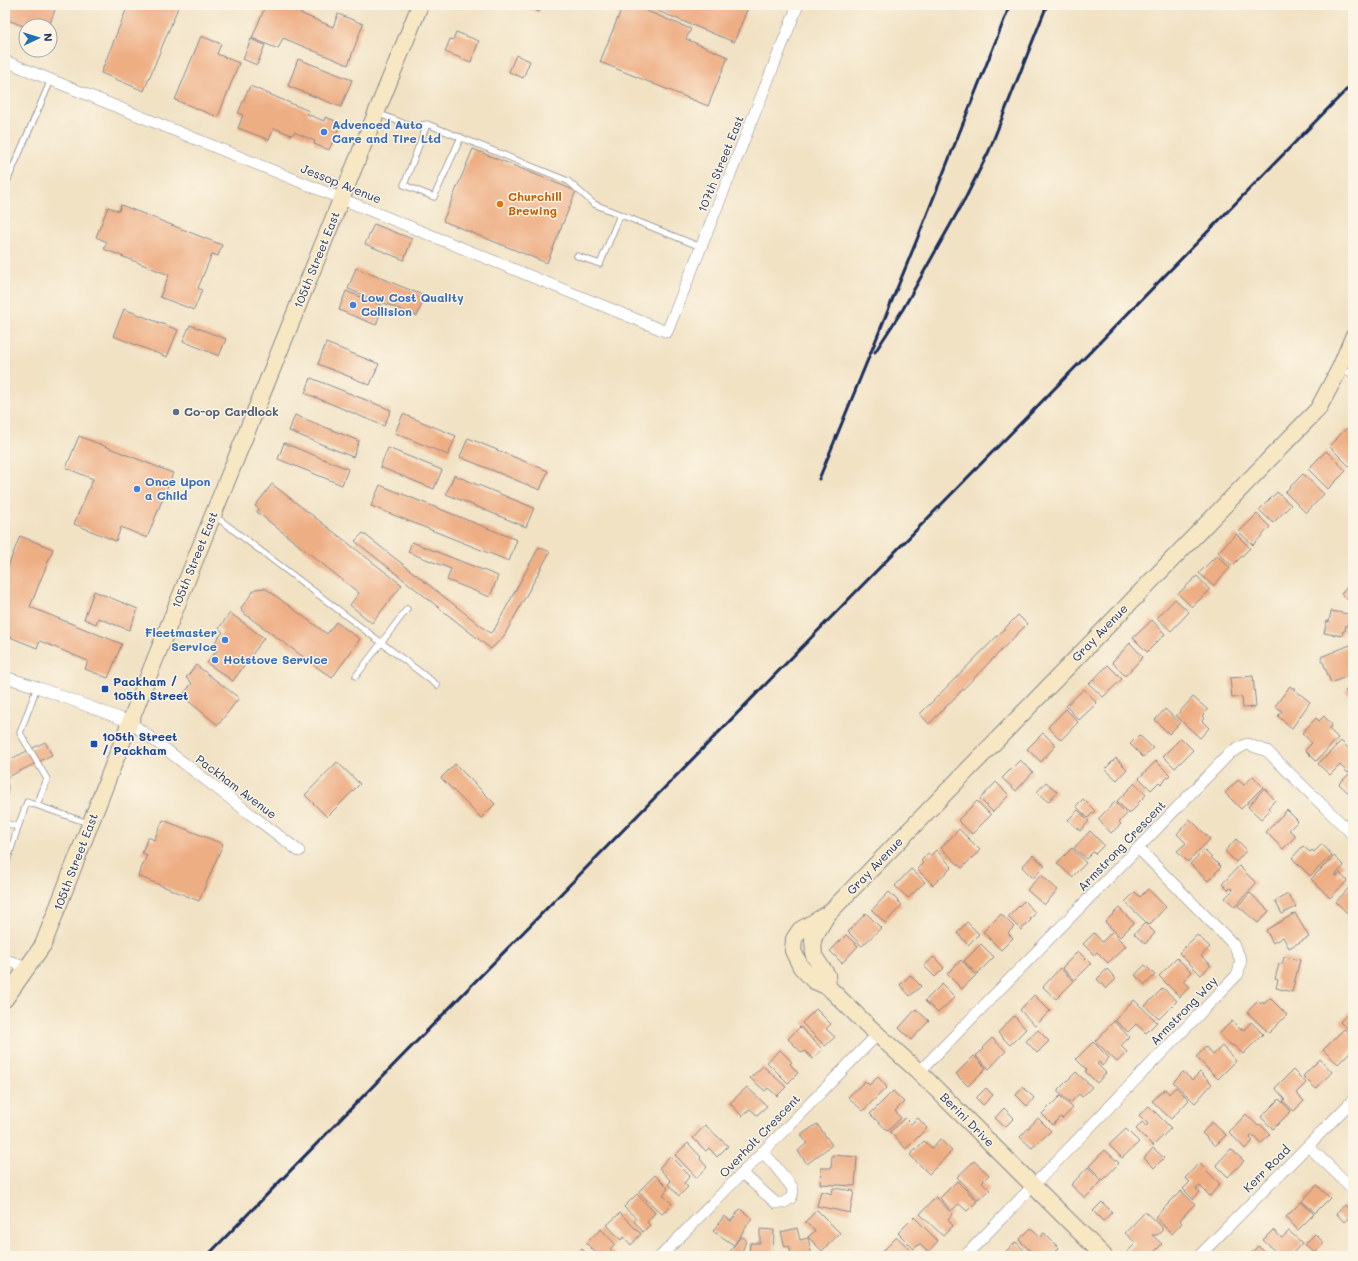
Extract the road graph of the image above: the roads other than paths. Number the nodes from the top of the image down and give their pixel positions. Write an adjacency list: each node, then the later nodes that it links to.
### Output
1 (420, 5): 5 (street, 105th Street East)
2 (798, 5): 11 (street, 107th Street East)
3 (5, 61): 4 (street, Jessop Avenue)
4 (51, 80): 8 (lane); 9 (street, Jessop Avenue)
5 (377, 112): 6 (lane); 9 (street, 105th Street East)
6 (427, 124): 7 (lane); 7 (lane)
7 (461, 137): 10 (lane)
8 (5, 186)
9 (342, 198): 13 (street, Jessop Avenue); 16 (street, 105th Street East)
10 (620, 215): 11 (lane); 12 (lane)
11 (701, 247): 13 (street, 107th Street East)
12 (577, 256)
13 (667, 332)
14 (1353, 337): 15 (street, Gray Avenue)
15 (1347, 372): 34 (street, Gray Avenue)
16 (213, 515): 18 (lane); 23 (street, 105th Street East)
17 (407, 609): 18 (lane)
18 (381, 641): 19 (lane); 21 (lane)
19 (356, 676)
20 (5, 677): 22 (street, Packham Avenue)
21 (437, 685)
22 (37, 686): 23 (street, Packham Avenue); 24 (lane)
23 (130, 722): 26 (street, 105th Street East); 30 (street, Packham Avenue)
24 (36, 805): 26 (lane); 27 (lane)
25 (5, 823): 27 (lane)
26 (91, 824): 33 (street, 105th Street East)
27 (18, 827): 31 (lane)
28 (1353, 835): 29 (street, Armstrong Crescent)
29 (1138, 848): 37 (street, Armstrong Crescent); 42 (street, Armstrong Way)
30 (299, 851)
31 (5, 868)
32 (5, 960): 33 (street)
33 (28, 967): 35 (street, 105th Street East)
34 (828, 987): 36 (street, Berini Drive)
35 (5, 998)
36 (878, 1034): 37 (street, Berini Drive); 40 (street, Overholt Crescent)
37 (919, 1072): 42 (street, Berini Drive)
38 (1353, 1100): 39 (street, Kerr Road)
39 (1308, 1146): 43 (street); 47 (street, Kerr Road)
40 (762, 1152): 41 (street, Overholt Crescent); 41 (street)
41 (742, 1173): 44 (street, Overholt Crescent)
42 (1033, 1187): 45 (street); 46 (street, Berini Drive)
43 (1353, 1188)
44 (661, 1256)
45 (965, 1256)
46 (1104, 1256)
47 (1199, 1256)

